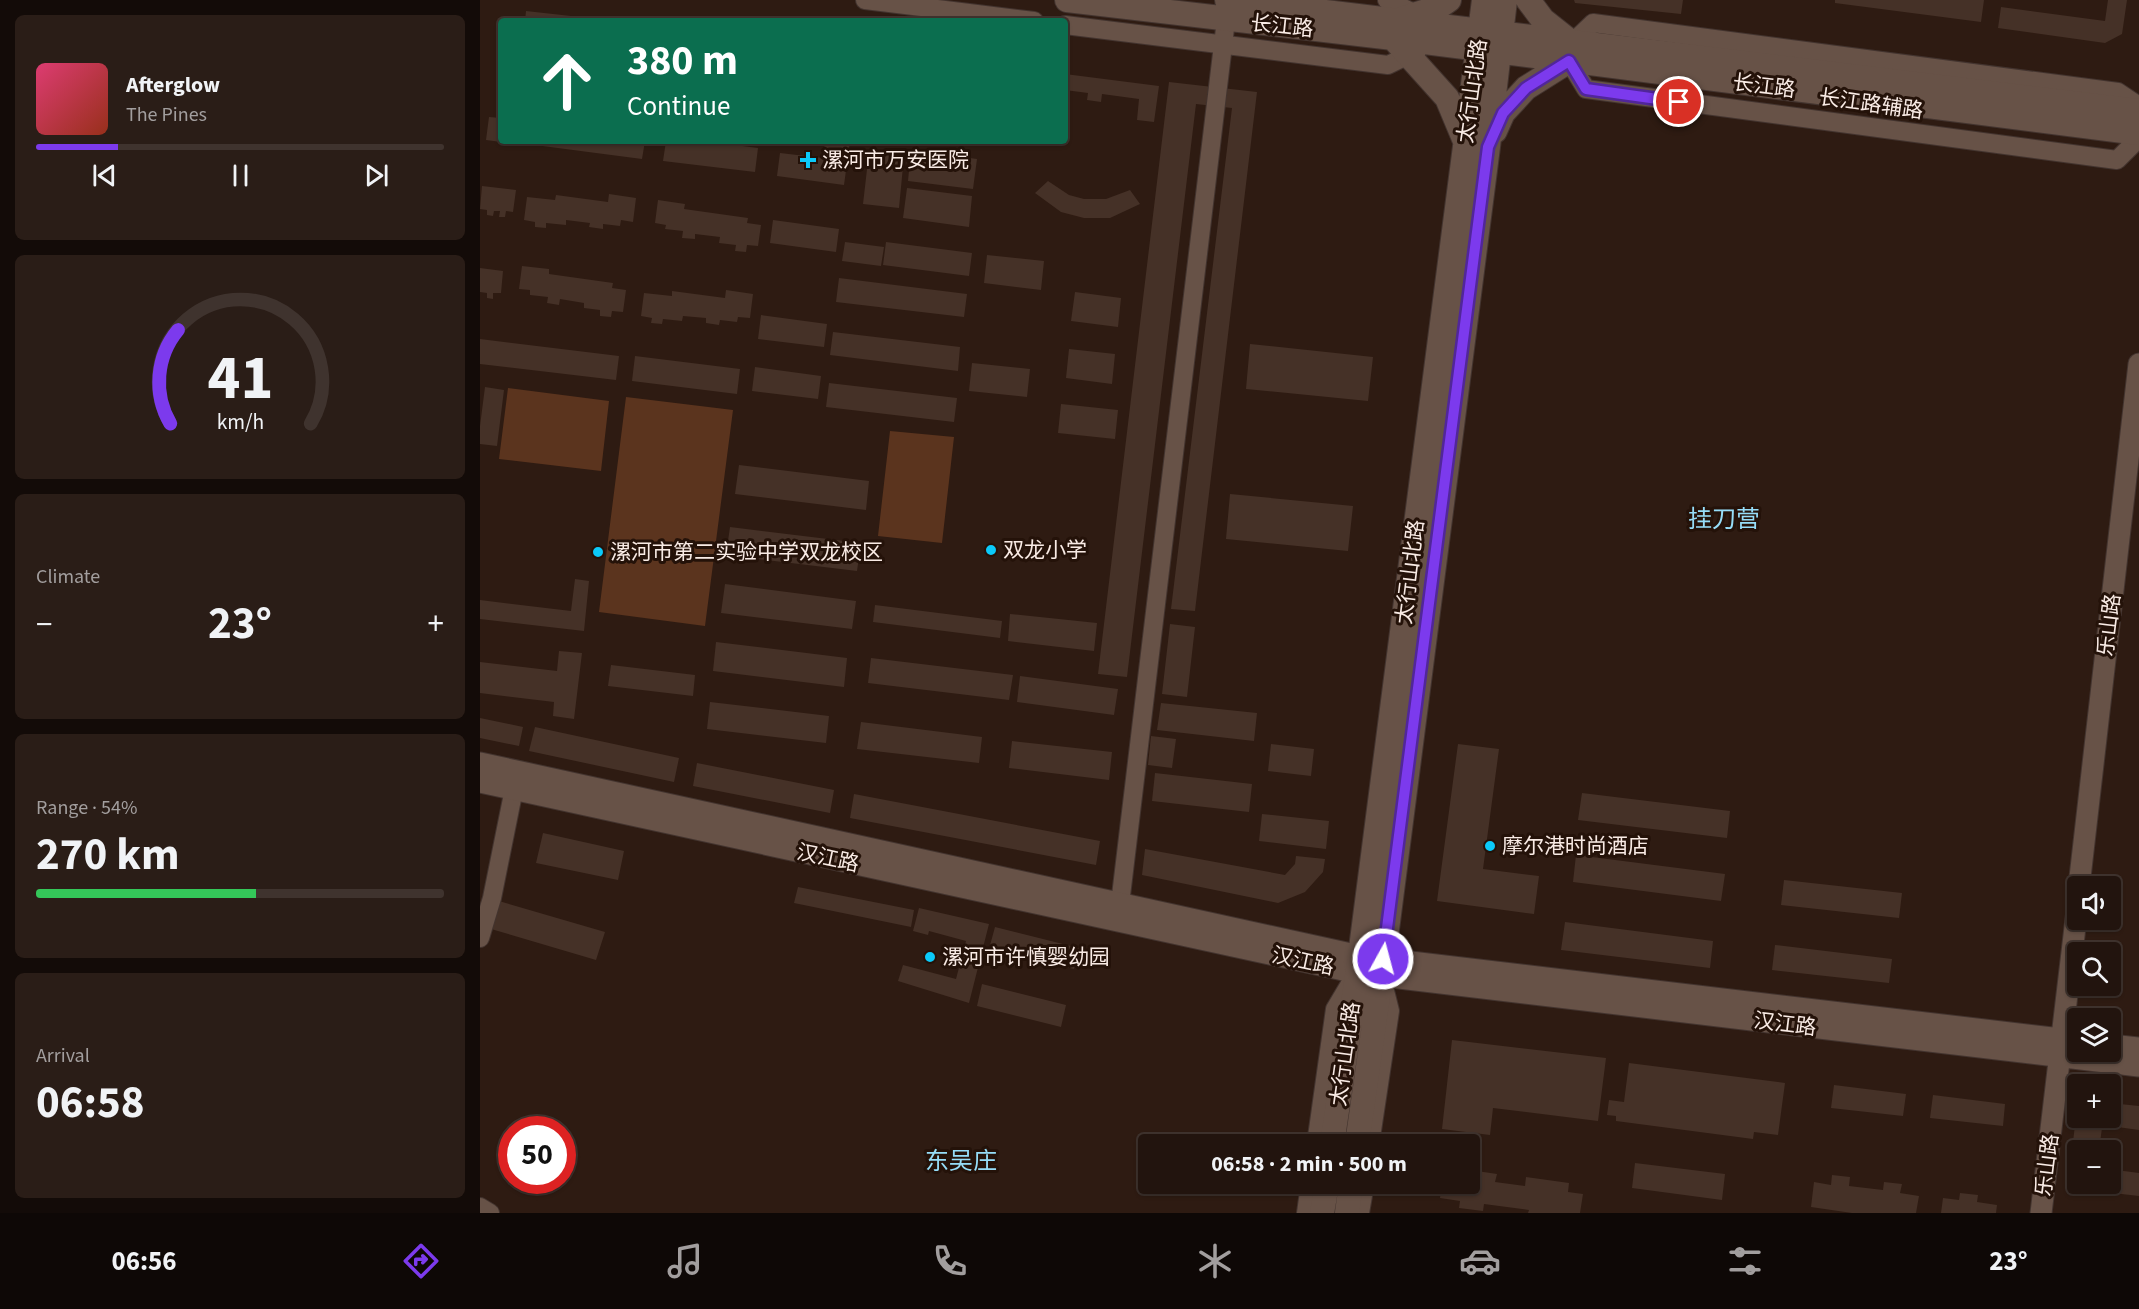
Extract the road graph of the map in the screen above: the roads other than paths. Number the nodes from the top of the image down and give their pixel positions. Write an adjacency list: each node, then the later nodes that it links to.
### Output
1 (865, 0): 8 (street)
2 (1068, 0): 7 (main road, 长江路)
3 (1449, 0): 9 (main road)
4 (1484, 0): 11 (main road, 太行山北路)
5 (1505, 0): 11 (main road, 太行山北路)
6 (1528, 0): 13 (main road)
7 (1226, 10): 9 (main road, 长江路); 12 (street)
8 (1010, 18)
9 (1410, 23): 11 (main road, 长江路); 14 (main road)
10 (1068, 25): 12 (street)
11 (1490, 41): 13 (main road, 长江路); 19 (main road, 太行山北路); 20 (main road, 太行山北路)
12 (1223, 44): 14 (street); 26 (street)
13 (1571, 52): 15 (street, 长江路辅路); 16 (main road, 长江路); 17 (main road, 长江路); 18 (street, 长江路辅路); 20 (main road)
14 (1409, 56): 19 (main road)
15 (2139, 106)
16 (2139, 111)
17 (2139, 134)
18 (2139, 138)
19 (1465, 141): 29 (main road, 太行山北路)
20 (1488, 147): 29 (main road, 太行山北路)
21 (2139, 364): 25 (street, 乐山路)
22 (480, 763): 26 (street, 汉江路)
23 (480, 782): 24 (street, 汉江路)
24 (514, 789): 28 (street); 29 (street, 汉江路)
25 (2080, 876)
26 (1120, 904): 29 (street, 汉江路)
27 (2076, 930): 30 (street, 乐山路)
28 (480, 938)
29 (1370, 966): 31 (street, 汉江路); 36 (street); 37 (main road, 太行山北路); 38 (main road, 太行山北路); 39 (street)
30 (2070, 1008)
31 (2067, 1045): 50 (street, 乐山路)
32 (2121, 1046): 33 (street)
33 (2139, 1048)
34 (2121, 1061): 35 (street, 汉江路)
35 (2139, 1066)
36 (1317, 1134)
37 (1334, 1134)
38 (1358, 1134)
39 (1372, 1134)
40 (1309, 1194): 46 (street)
41 (1325, 1194): 47 (main road)
42 (1350, 1194): 48 (main road)
43 (1363, 1194): 49 (street)
44 (480, 1207): 45 (street)
45 (490, 1213)
46 (1306, 1213)
47 (1322, 1213)
48 (1347, 1213)
49 (1360, 1213)
50 (2041, 1213)

